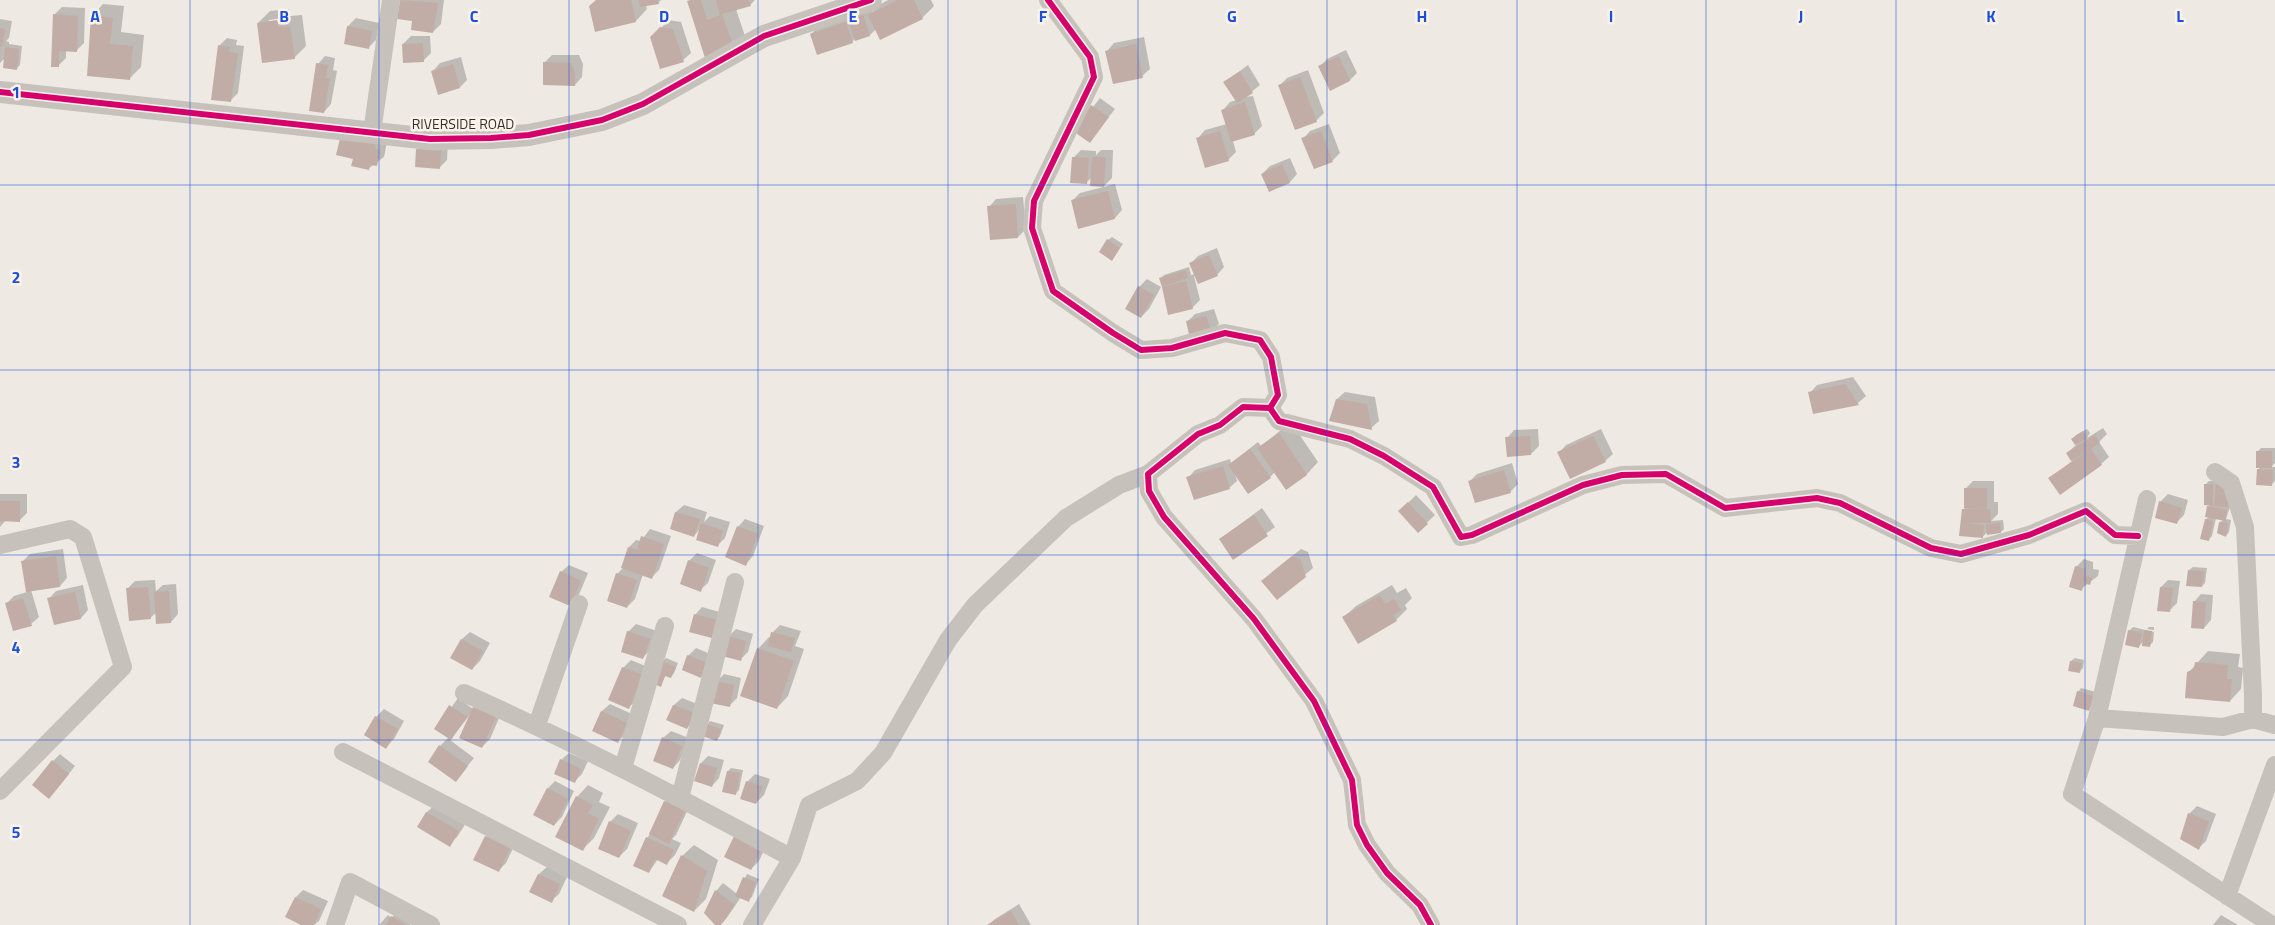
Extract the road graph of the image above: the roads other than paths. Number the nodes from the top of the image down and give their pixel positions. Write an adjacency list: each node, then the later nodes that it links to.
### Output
1 (391, 0): 5 (street)
2 (871, 0): 5 (street, RIVERSIDE ROAD)
3 (1048, 0): 6 (street)
4 (0, 92): 5 (street, RIVERSIDE ROAD)
5 (372, 132)
6 (1270, 408): 8 (street); 10 (street)
7 (2215, 472): 17 (street)
8 (1148, 474): 25 (street); 31 (street)
9 (2147, 499): 10 (street)
10 (2138, 536): 16 (street)
11 (0, 545): 23 (street)
12 (735, 582): 24 (street)
13 (579, 604): 18 (street)
14 (664, 626): 22 (street)
15 (464, 693): 18 (street)
16 (2097, 718): 17 (street); 26 (street)
17 (2253, 719): 19 (street)
18 (537, 725): 22 (street)
19 (2275, 725)
20 (343, 752): 29 (street)
21 (2275, 765): 26 (street)
22 (623, 768): 24 (street)
23 (0, 791)
24 (680, 798): 25 (street)
25 (792, 858): 30 (street)
26 (2227, 896): 32 (street)
27 (335, 925): 28 (street)
28 (430, 925)
29 (678, 925)
30 (752, 925)
31 (1431, 925)
32 (2272, 925)

